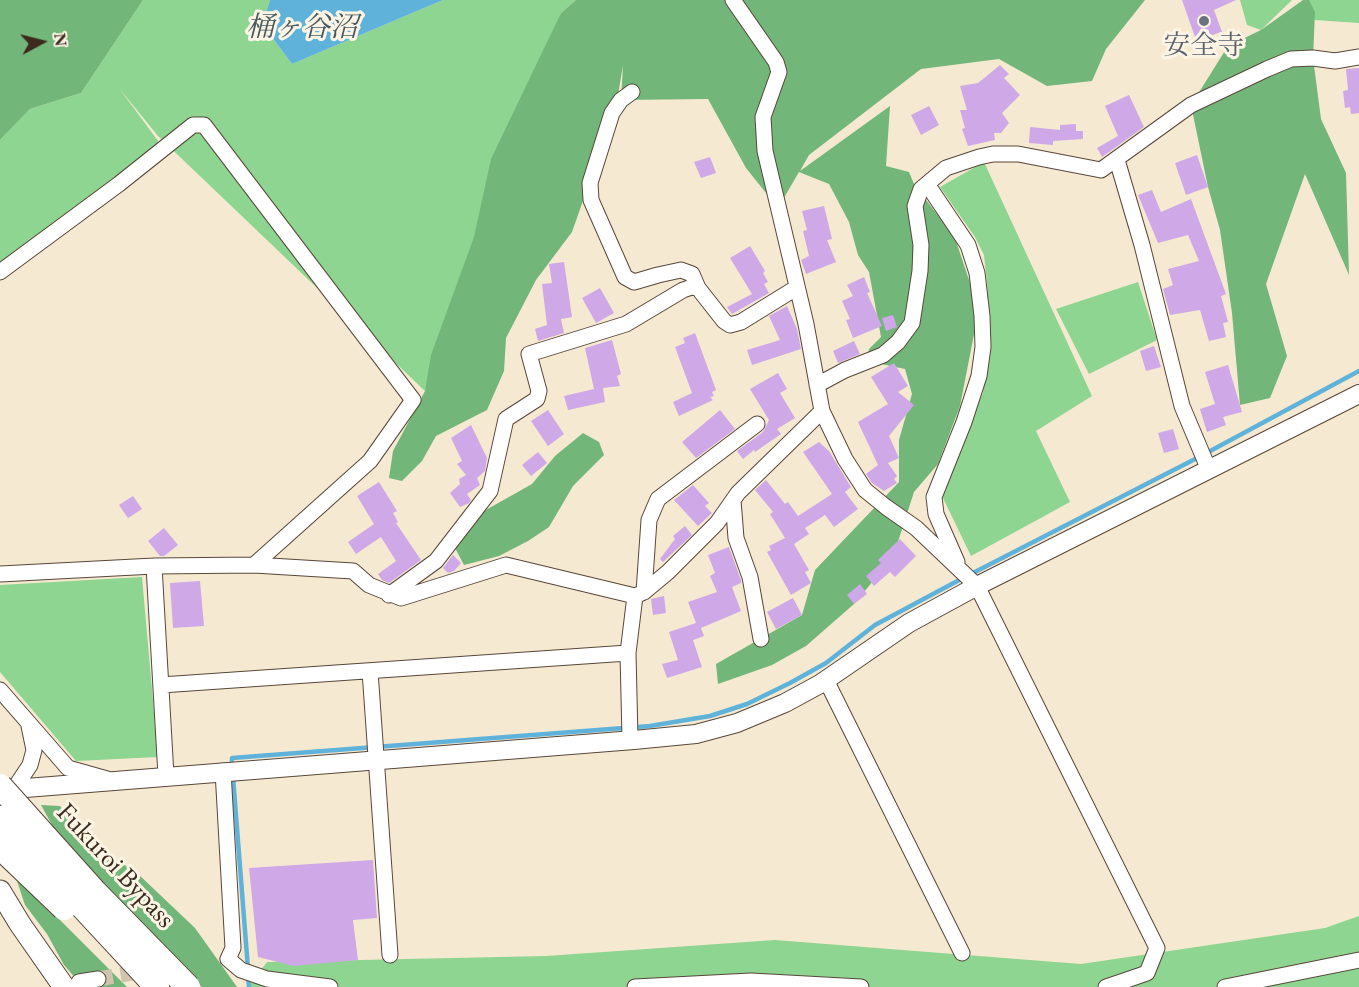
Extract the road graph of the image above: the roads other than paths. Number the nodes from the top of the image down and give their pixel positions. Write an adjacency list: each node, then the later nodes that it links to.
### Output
1 (733, 0): 8 (street)
2 (1359, 57): 4 (street)
3 (632, 92): 7 (street)
4 (1116, 160): 5 (street); 13 (street)
5 (927, 184): 9 (street); 17 (street)
6 (0, 272): 15 (street)
7 (698, 288): 8 (street); 21 (street)
8 (796, 288): 9 (street)
9 (817, 385): 11 (street)
10 (1359, 394): 13 (street)
11 (822, 411): 14 (street); 17 (street)
12 (757, 424): 20 (street)
13 (1209, 470): 19 (street)
14 (733, 500): 20 (street); 22 (street)
15 (254, 565): 16 (street); 21 (street)
16 (154, 566): 18 (street); 26 (street)
17 (961, 571): 19 (street)
18 (0, 574)
19 (977, 586): 25 (street); 48 (street)
20 (639, 594): 21 (street); 23 (street)
21 (389, 595)
22 (761, 639)
23 (628, 653): 24 (street); 29 (street)
24 (370, 671): 26 (street); 30 (street)
25 (826, 680): 29 (street); 38 (street)
26 (161, 685): 32 (street)
27 (0, 690): 28 (street)
28 (28, 723): 33 (street); 34 (street)
29 (630, 739): 30 (street)
30 (376, 759): 31 (street); 39 (street)
31 (223, 771): 32 (street); 45 (street)
32 (166, 776): 33 (street)
33 (111, 780): 34 (street)
34 (5, 788): 44 (highway, Fukuroi Bypass, bridge)
35 (0, 818): 43 (highway, Fukuroi Bypass, bridge)
36 (0, 847): 43 (highway, bridge)
37 (0, 891): 42 (main road)
38 (962, 953)
39 (390, 955)
40 (1359, 960): 49 (street)
41 (98, 979): 42 (street)
42 (72, 985)
43 (155, 987)
44 (188, 987)
45 (330, 987)
46 (635, 987): 47 (street)
47 (861, 987)
48 (1106, 987)
49 (1225, 987)

